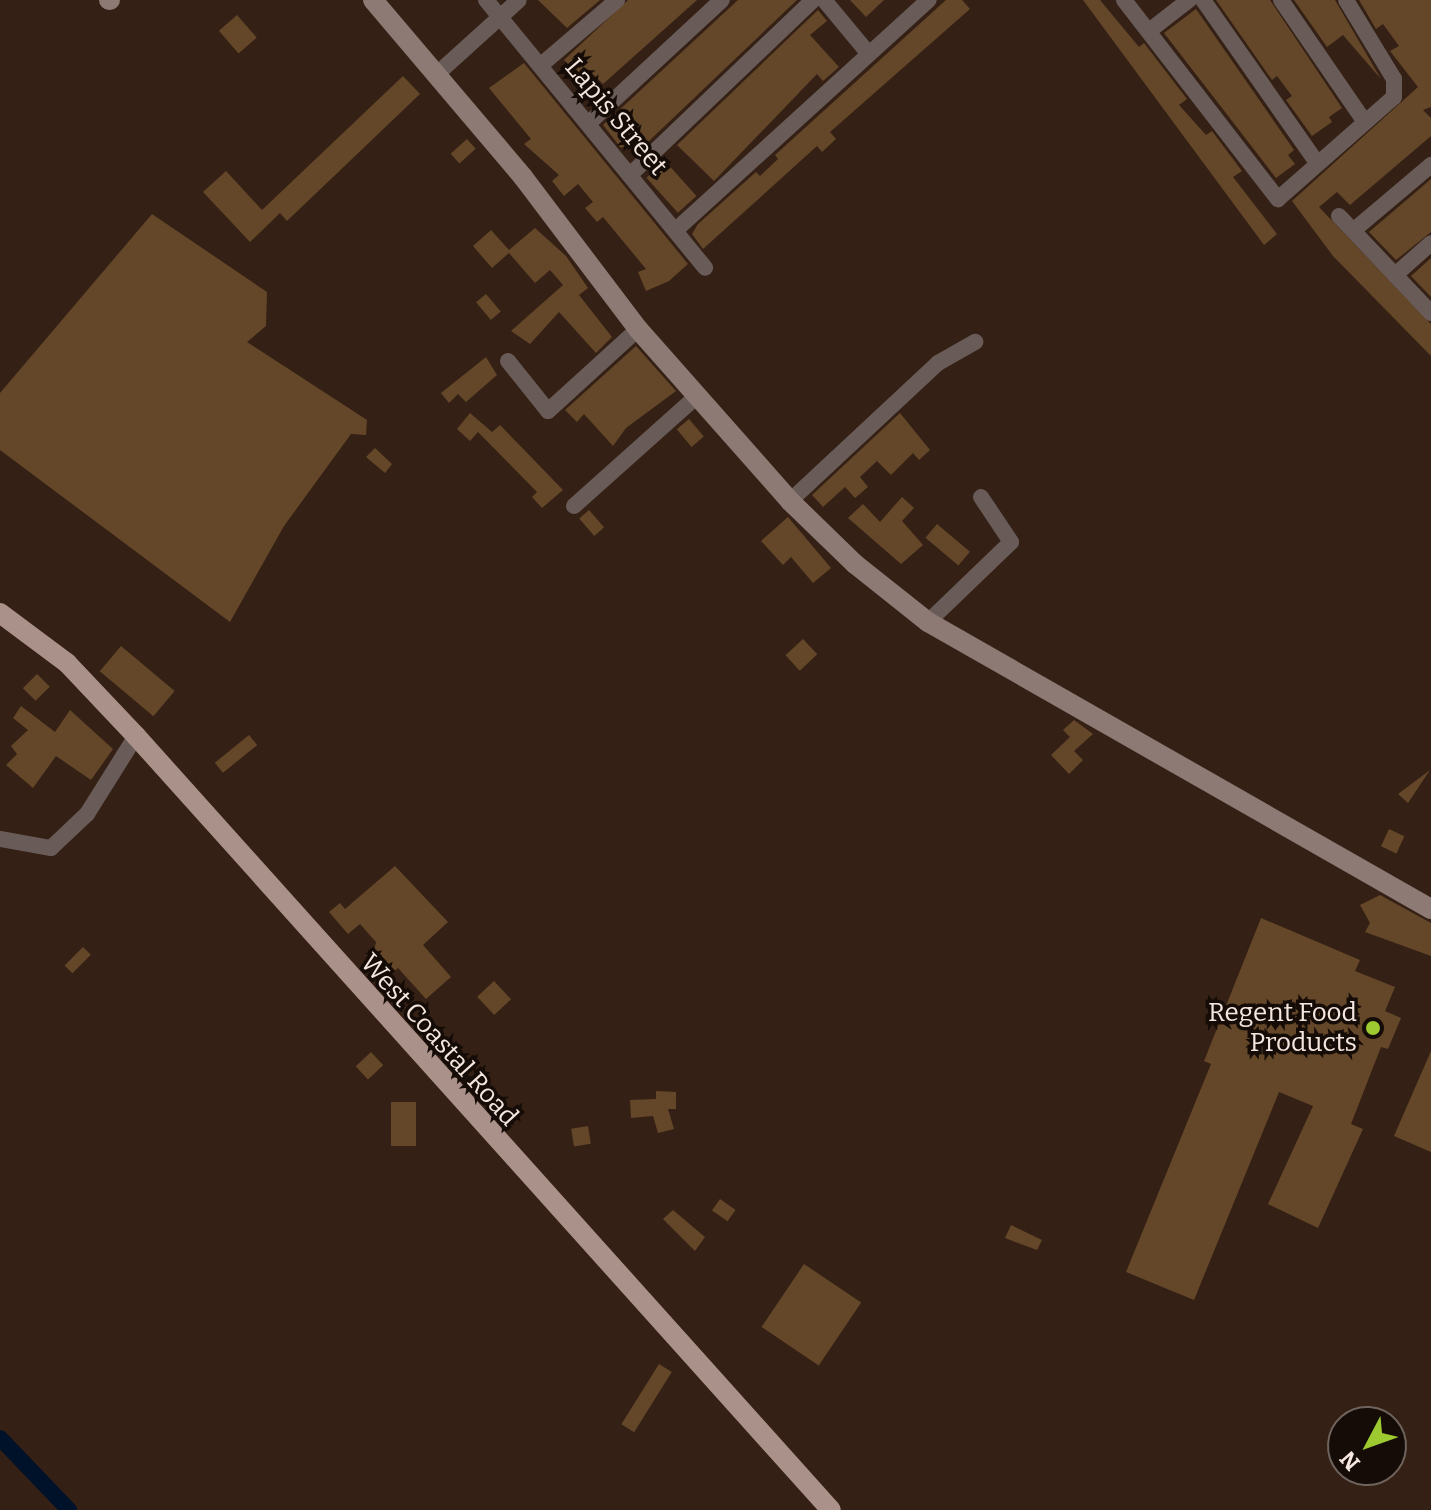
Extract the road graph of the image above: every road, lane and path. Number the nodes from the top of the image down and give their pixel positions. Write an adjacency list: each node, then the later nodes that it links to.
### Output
1 (373, 0): 18 (street)
2 (486, 0): 14 (street, Lapis Street)
3 (519, 0): 14 (street)
4 (617, 0): 17 (street)
5 (722, 0): 20 (street)
6 (813, 0): 23 (street)
7 (824, 0): 16 (street)
8 (929, 0): 16 (street)
9 (1124, 0): 15 (street)
10 (1189, 0): 15 (street)
11 (1203, 0): 21 (street)
12 (1281, 0): 19 (street)
13 (1346, 0): 19 (street)
14 (501, 17): 17 (street, Lapis Street); 18 (street)
15 (1149, 31): 21 (street)
16 (869, 54): 25 (street)
17 (541, 65): 20 (street, Lapis Street)
18 (437, 74): 31 (street)
19 (1365, 122): 21 (street)
20 (589, 123): 23 (street, Lapis Street)
21 (1317, 163)
22 (1431, 165): 26 (street)
23 (631, 174): 25 (street, Lapis Street)
24 (1339, 216): 26 (street)
25 (678, 228): 28 (street, Lapis Street)
26 (1354, 230): 29 (street)
27 (1431, 243): 29 (street)
28 (705, 268)
29 (1395, 275): 30 (street)
30 (1431, 313)
31 (638, 329): 33 (street); 34 (street)
32 (975, 342): 36 (street)
33 (508, 361)
34 (697, 396): 36 (street); 37 (street)
35 (981, 497): 39 (street)
36 (790, 501): 39 (street)
37 (574, 506)
38 (0, 613): 40 (main road, West Coastal Road)
39 (928, 622): 42 (street)
40 (136, 736): 41 (street); 43 (main road, West Coastal Road)
41 (0, 839)
42 (1431, 909)
43 (831, 1510)

